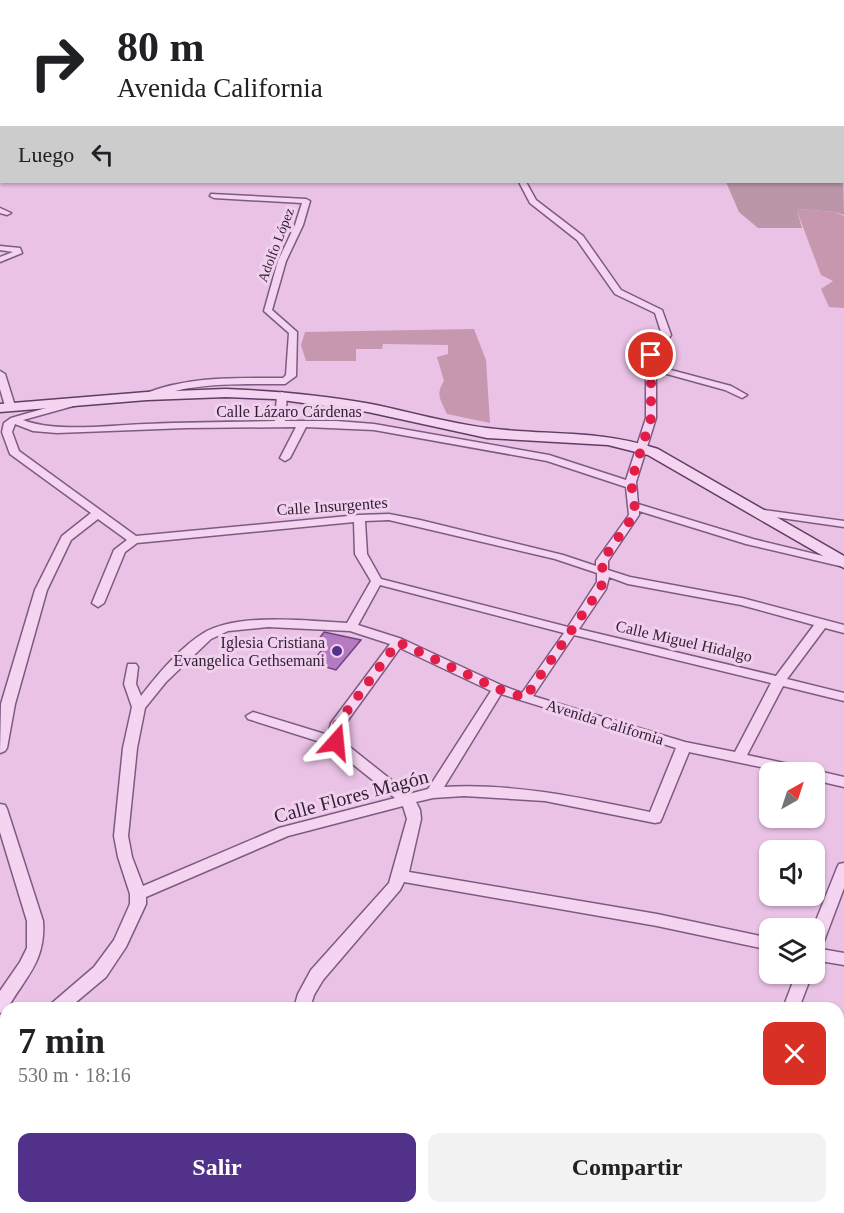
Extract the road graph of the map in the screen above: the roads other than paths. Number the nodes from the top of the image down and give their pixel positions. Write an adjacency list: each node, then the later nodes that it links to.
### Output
1 (524, 183): 5 (street)
2 (214, 196): 9 (street, Adolfo López)
3 (0, 248): 4 (street)
4 (0, 260)
5 (651, 367): 8 (street); 13 (street)
6 (0, 374): 10 (street)
7 (282, 395): 9 (main road); 11 (street); 13 (main road)
8 (742, 395)
9 (147, 396): 10 (main road)
10 (8, 411): 11 (street, Calle Lázaro Cárdenas); 18 (street)
11 (280, 425): 12 (street, Calle Lázaro Cárdenas)
12 (302, 426): 14 (street); 15 (street, Calle Lázaro Cárdenas)
13 (643, 447): 15 (street); 17 (main road)
14 (285, 458)
15 (631, 485): 16 (street)
16 (634, 506): 22 (street); 23 (street)
17 (757, 512): 20 (street); 22 (main road)
18 (98, 513): 21 (street); 40 (street)
19 (359, 518): 21 (street, Calle Insurgentes); 23 (street, Calle Insurgentes); 24 (street)
20 (844, 524)
21 (134, 540): 25 (street)
22 (844, 564)
23 (602, 572): 26 (street, Calle Insurgentes); 29 (street)
24 (377, 581): 27 (street); 29 (street, Calle Miguel Hidalgo)
25 (98, 603)
26 (821, 624): 28 (street, Calle Insurgentes); 32 (street)
27 (351, 627): 30 (street, Avenida California); 36 (street, Avenida California)
28 (844, 629)
29 (571, 631): 32 (street, Calle Miguel Hidalgo); 35 (street)
30 (398, 642): 33 (street, Avenida California); 38 (street)
31 (132, 667): 36 (street)
32 (779, 681): 34 (street, Calle Miguel Hidalgo); 41 (street)
33 (498, 689): 35 (street, Avenida California); 45 (street)
34 (844, 697)
35 (525, 698): 39 (street, Avenida California)
36 (139, 708): 50 (street, Avenida California)
37 (253, 716): 38 (street)
38 (336, 742): 46 (street)
39 (684, 746): 41 (street, Avenida California); 45 (street, Calle Flores Magón)
40 (0, 748)
41 (739, 757): 42 (street, Avenida California)
42 (760, 762)
43 (825, 778): 44 (street)
44 (844, 782)
45 (433, 793): 46 (street, Calle Flores Magón)
46 (406, 800): 49 (street); 50 (street, Calle Flores Magón)
47 (0, 809): 56 (street)
48 (844, 867): 51 (street)
49 (400, 876): 52 (street); 58 (street)
50 (138, 894): 57 (street)
51 (825, 918)
52 (759, 942)
53 (825, 956): 54 (street)
54 (844, 959)
55 (800, 984): 59 (street)
56 (3, 1002)
57 (65, 1002)
58 (304, 1002)
59 (793, 1002)

